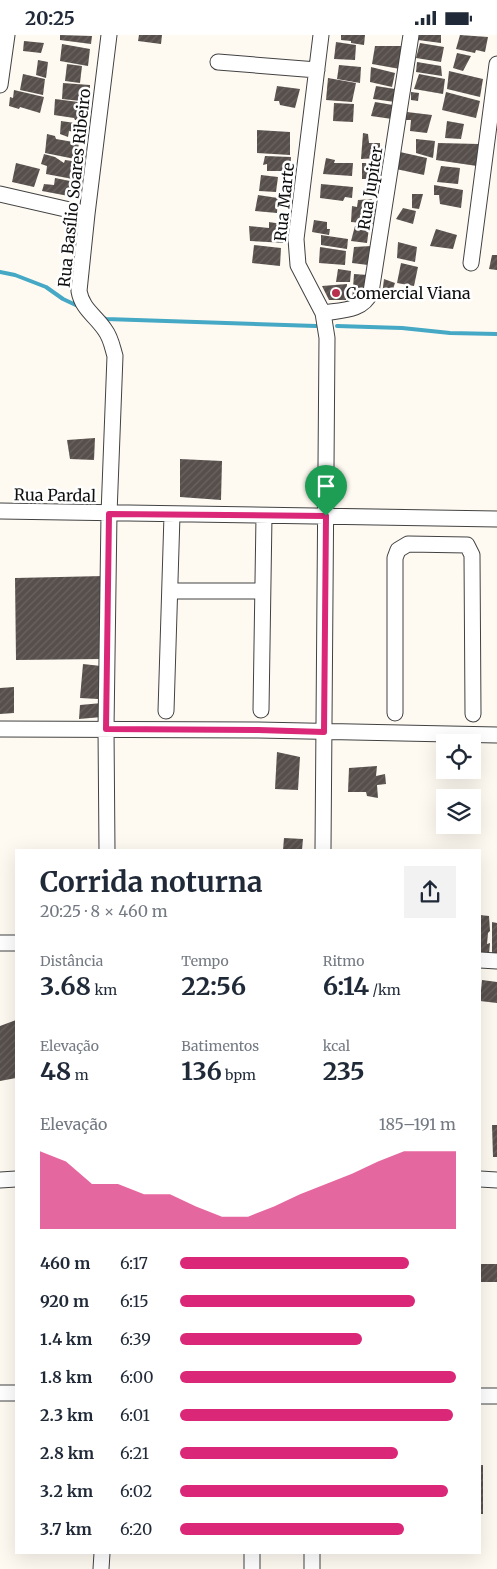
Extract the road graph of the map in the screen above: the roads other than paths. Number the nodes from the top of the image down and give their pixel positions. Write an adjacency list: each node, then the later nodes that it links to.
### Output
1 (7, 35): 8 (street)
2 (109, 35): 11 (street, Rua Basílio Soares Ribeiro)
3 (321, 35): 7 (street, Rua Marte)
4 (411, 35): 13 (street, Rua Jupiter)
5 (218, 62): 7 (street)
6 (497, 64): 9 (street)
7 (317, 70): 13 (street, Rua Marte)
8 (0, 85)
9 (494, 120): 12 (street)
10 (0, 194): 11 (street)
11 (86, 214): 15 (street, Rua Basílio Soares Ribeiro)
12 (471, 263)
13 (324, 313): 18 (street, Rua Marte)
14 (0, 511): 15 (street, Rua Pardal)
15 (109, 514): 16 (street, Rua Pardal); 31 (street, Rua Basílio Soares Ribeiro)
16 (172, 515): 17 (street, Rua Pardal); 24 (street)
17 (264, 516): 18 (street, Rua Pardal); 25 (street)
18 (326, 516): 20 (street, Rua Pardal); 32 (street, Rua Marte)
19 (454, 518): 20 (street, Rua Pardal); 21 (street, Rua Pardal); 23 (street)
20 (418, 519): 22 (street)
21 (497, 519)
22 (418, 545): 23 (street); 28 (street)
23 (453, 545): 29 (street)
24 (171, 591): 25 (street); 27 (street)
25 (262, 591): 26 (street)
26 (261, 710)
27 (166, 711)
28 (394, 713)
29 (473, 714)
30 (0, 729): 31 (street)
31 (106, 729): 32 (street); 34 (street, Rua Basílio Soares Ribeiro)
32 (324, 732): 33 (street); 35 (street, Rua Marte)
33 (497, 735)
34 (106, 849)
35 (323, 849)
36 (0, 943): 37 (street)
37 (15, 943)
38 (481, 960): 39 (street)
39 (497, 961)
40 (15, 1179): 42 (street)
41 (481, 1179): 43 (street)
42 (0, 1180)
43 (497, 1180)
44 (0, 1393): 45 (street)
45 (15, 1393)
46 (481, 1396): 47 (street)
47 (497, 1396)
48 (102, 1554): 51 (street)
49 (252, 1554): 52 (street)
50 (312, 1554): 53 (street)
51 (102, 1569)
52 (252, 1569)
53 (312, 1569)

